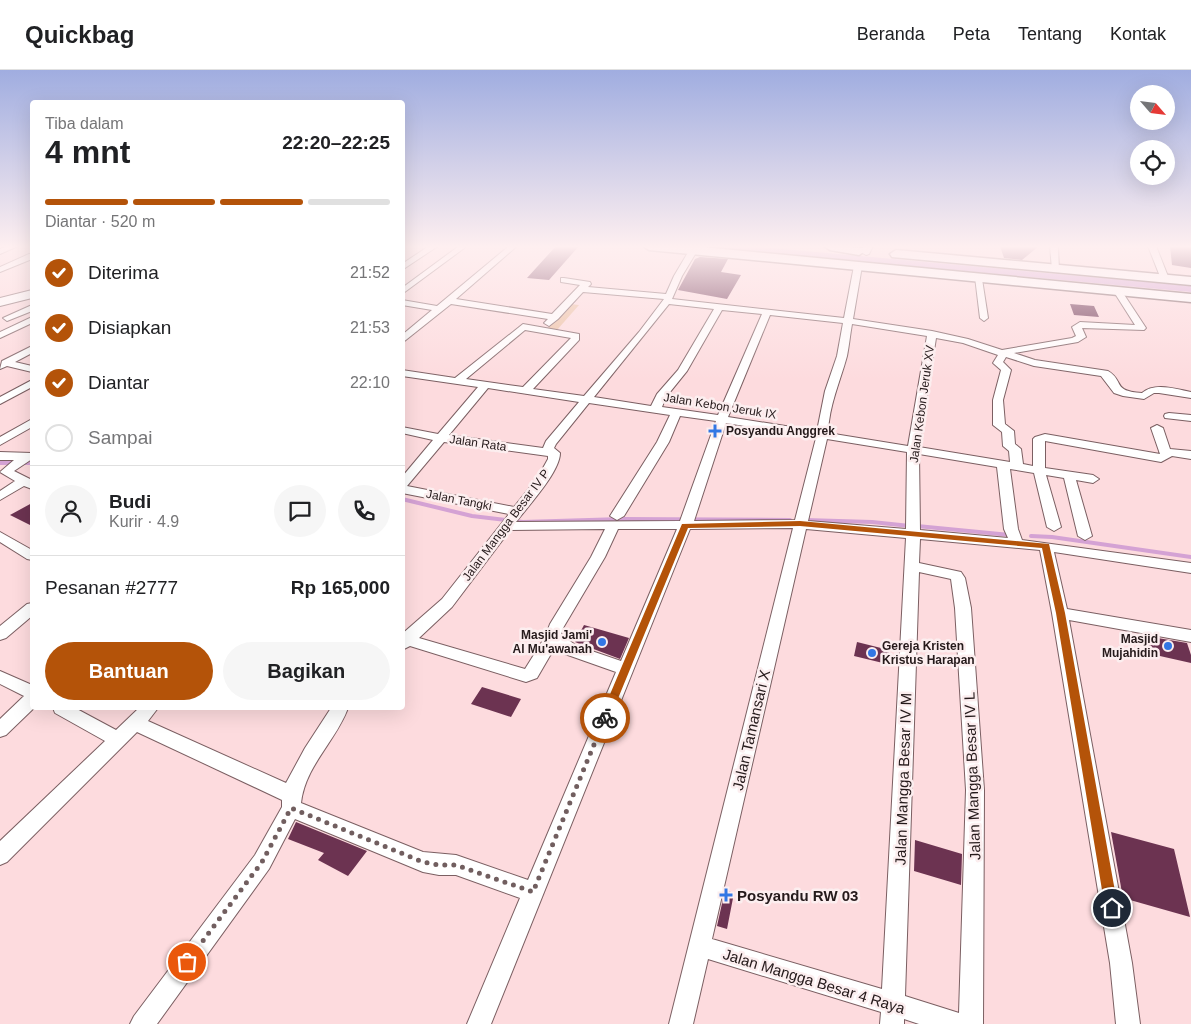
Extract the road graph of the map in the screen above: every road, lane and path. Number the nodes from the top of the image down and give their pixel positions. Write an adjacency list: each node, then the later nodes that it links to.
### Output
1 (581, 290): 20 (street)
2 (462, 291): 13 (street)
3 (586, 291): 12 (street)
4 (672, 291): 12 (street)
5 (857, 291): 24 (street, Jalan Tamansari X)
6 (980, 291): 22 (street)
7 (1102, 291): 8 (main road)
8 (1118, 292): 11 (main road); 30 (street)
9 (29, 293): 10 (main road); 14 (main road)
10 (0, 297)
11 (1191, 298)
12 (668, 299): 16 (street); 39 (street)
13 (450, 301): 18 (street); 20 (street)
14 (0, 302)
15 (405, 303): 18 (street)
16 (719, 307): 19 (street); 41 (street)
17 (30, 309): 21 (street)
18 (440, 309): 28 (street)
19 (767, 312): 24 (street); 44 (street)
20 (554, 317): 25 (street)
21 (7, 318)
22 (984, 318)
23 (30, 321): 27 (street)
24 (847, 321): 26 (street); 49 (street, Jalan Tamansari X)
25 (543, 329): 34 (street); 37 (street)
26 (932, 334): 30 (street); 52 (street, Jalan Kebon Jeruk XV)
27 (0, 335)
28 (405, 338)
29 (30, 350): 31 (street)
30 (1004, 353): 38 (street); 59 (street)
31 (2, 364): 32 (street)
32 (30, 369)
33 (405, 374): 34 (street, Jalan Kebon Jeruk IX)
34 (456, 382): 36 (street, Jalan Kebon Jeruk IX)
35 (30, 384): 40 (street)
36 (484, 386): 37 (street, Jalan Kebon Jeruk IX); 50 (street)
37 (525, 391): 39 (street, Jalan Kebon Jeruk IX)
38 (1191, 395)
39 (587, 400): 41 (street, Jalan Kebon Jeruk IX); 54 (street, Jalan Mangga Besar IV P)
40 (0, 401)
41 (655, 410): 42 (street, Jalan Kebon Jeruk IX)
42 (676, 413): 44 (street, Jalan Kebon Jeruk IX); 69 (street)
43 (1169, 416): 45 (street)
44 (722, 418): 49 (street, Jalan Kebon Jeruk IX); 70 (street)
45 (1191, 418)
46 (30, 423): 51 (street)
47 (1157, 428): 53 (street)
48 (405, 431): 50 (street, Jalan Rata)
49 (822, 436): 52 (street, Jalan Kebon Jeruk IX); 68 (street, Jalan Tamansari X)
50 (442, 438): 54 (street, Jalan Rata); 63 (street)
51 (0, 442)
52 (913, 449): 58 (street, Jalan Kebon Jeruk IX); 72 (street, Jalan Kebon Jeruk XV)
53 (1165, 452): 55 (street); 60 (street)
54 (554, 453): 67 (street, Jalan Mangga Besar IV P)
55 (1191, 455)
56 (0, 456): 57 (street)
57 (25, 458): 64 (street)
58 (1003, 464): 59 (street, Jalan Kebon Jeruk IX); 75 (street)
59 (1017, 467): 60 (street, Jalan Kebon Jeruk IX)
60 (1039, 470): 61 (street, Jalan Kebon Jeruk IX); 71 (street)
61 (1069, 475): 62 (street, Jalan Kebon Jeruk IX); 74 (street)
62 (1093, 478)
63 (405, 481)
64 (28, 483): 66 (street)
65 (405, 491): 67 (street, Jalan Tangki)
66 (0, 496)
67 (510, 519): 69 (street, Jalan Tangki); 85 (street, Jalan Mangga Besar IV P)
68 (801, 520): 70 (street, Jalan Tangki); 72 (street, Jalan Tangki); 99 (street, Jalan Tamansari X)
69 (615, 521): 70 (street, Jalan Tangki); 83 (street)
70 (686, 523): 86 (street)
71 (1054, 527)
72 (912, 528): 75 (street, Jalan Tangki); 78 (street, Jalan Mangga Besar IV M)
73 (0, 536): 77 (street)
74 (1085, 536)
75 (1015, 538): 76 (street, Jalan Tangki)
76 (1046, 546): 79 (street, Jalan Tangki); 81 (street)
77 (30, 555)
78 (912, 566): 100 (street, Jalan Mangga Besar IV M); 105 (street, Jalan Mangga Besar IV L)
79 (1191, 568)
80 (30, 610): 82 (street)
81 (1060, 613): 84 (street); 106 (street)
82 (0, 634)
83 (553, 637): 85 (street); 86 (street)
84 (1190, 638)
85 (405, 642)
86 (626, 669): 98 (street)
87 (0, 678): 88 (street)
88 (30, 691)
89 (30, 701): 94 (street)
90 (66, 710): 95 (street)
91 (148, 710): 93 (street)
92 (339, 710): 96 (street)
93 (134, 722): 95 (street); 96 (street)
94 (0, 730)
95 (117, 739): 97 (street)
96 (292, 802): 98 (street); 101 (street)
97 (0, 855)
98 (533, 892): 102 (street)
99 (700, 946): 100 (street, Jalan Mangga Besar 4 Raya); 103 (street, Jalan Tamansari X)
100 (893, 1014): 104 (street, Jalan Mangga Besar 4 Raya)
101 (142, 1024)
102 (479, 1024)
103 (680, 1024)
104 (958, 1024)
105 (971, 1024)
106 (1128, 1024)

